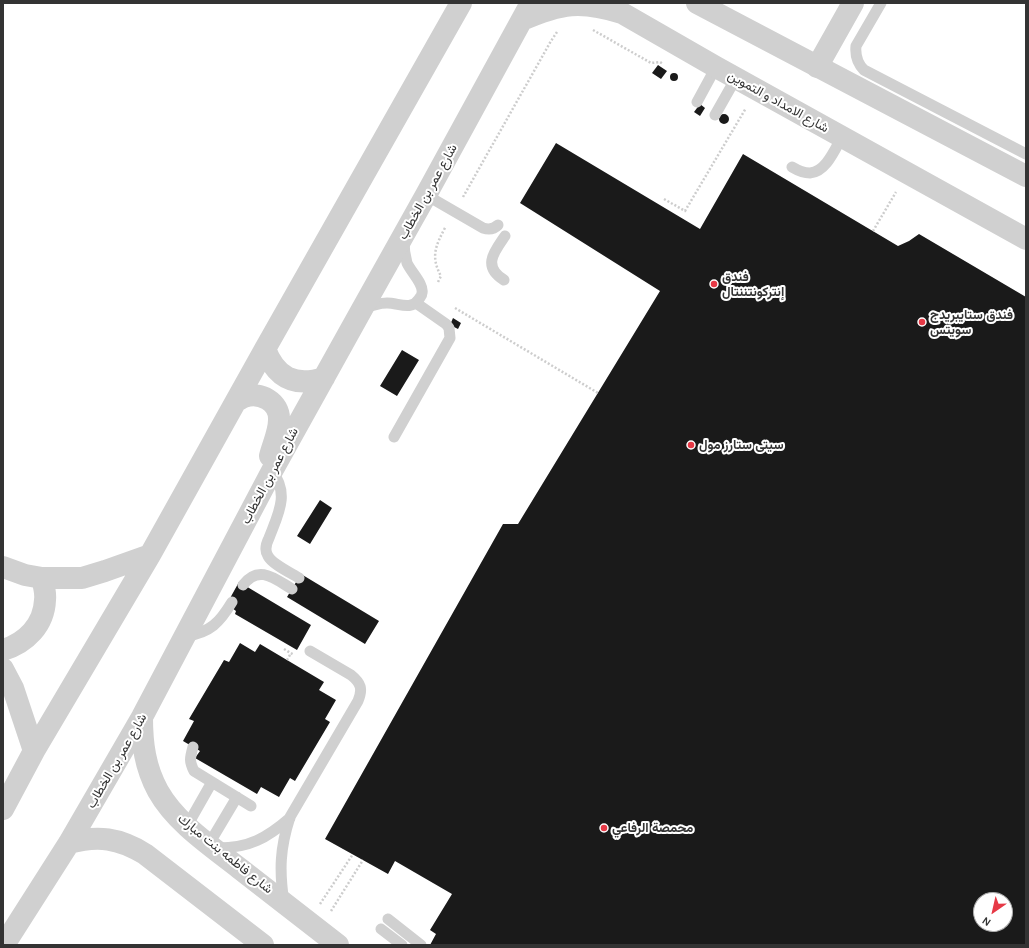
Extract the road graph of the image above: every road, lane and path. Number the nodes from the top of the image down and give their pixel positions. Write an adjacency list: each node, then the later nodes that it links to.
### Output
1 (461, 3): 33 (street)
2 (697, 3): 11 (street)
3 (853, 3): 11 (street)
4 (881, 3): 17 (lane)
5 (527, 11): 6 (street, شارع الامداد و التموين); 21 (street, شارع عمر بن الخطاب)
6 (633, 12): 10 (street, شارع الامداد و التموين)
7 (593, 30): 9 (path)
8 (558, 31): 23 (path)
9 (667, 66)
10 (716, 67): 12 (street, شارع الامداد و التموين); 13 (lane)
11 (816, 67): 20 (street)
12 (736, 78): 14 (lane); 16 (street, شارع الامداد و التموين)
13 (697, 102)
14 (715, 115)
15 (741, 117): 22 (path)
16 (842, 137): 18 (lane); 19 (street, شارع الامداد و التموين)
17 (1026, 154)
18 (792, 167)
19 (907, 173): 25 (path); 28 (street, شارع الامداد و التموين)
20 (1026, 176)
21 (426, 196): 23 (lane); 26 (street, شارع عمر بن الخطاب)
22 (664, 199)
23 (454, 212): 24 (lane); 30 (path)
24 (498, 225)
25 (872, 231)
26 (405, 234): 30 (lane); 32 (street, شارع عمر بن الخطاب)
27 (505, 236): 29 (lane)
28 (1026, 239)
29 (504, 280)
30 (427, 292): 31 (lane); 35 (path)
31 (416, 303): 32 (lane); 37 (lane)
32 (361, 311): 34 (street, شارع عمر بن الخطاب)
33 (265, 349): 34 (street); 36 (street)
34 (324, 378): 38 (street, شارع عمر بن الخطاب)
35 (598, 393)
36 (236, 402): 38 (street); 39 (street)
37 (394, 436)
38 (272, 471): 42 (lane); 46 (street, شارع عمر بن الخطاب)
39 (150, 555): 41 (street); 54 (street)
40 (3, 567): 41 (street)
41 (42, 578): 47 (street)
42 (298, 578)
43 (243, 585): 44 (lane)
44 (292, 589)
45 (232, 602): 46 (lane)
46 (186, 636): 52 (street, شارع عمر بن الخطاب)
47 (3, 650)
48 (310, 651): 59 (lane)
49 (291, 653): 50 (path)
50 (287, 660)
51 (3, 669): 54 (street)
52 (142, 717): 60 (street, شارع فاطمه بنت مبارك); 61 (street, شارع عمر بن الخطاب)
53 (193, 747): 55 (lane)
54 (34, 751): 58 (street)
55 (212, 782): 56 (lane); 60 (lane)
56 (237, 797): 57 (lane); 62 (lane)
57 (251, 806)
58 (3, 809)
59 (290, 817): 62 (lane); 65 (lane)
60 (187, 826): 62 (street, شارع فاطمه بنت مبارك)
61 (69, 843): 69 (street, شارع عمر بن الخطاب); 70 (street)
62 (212, 846): 65 (street, شارع فاطمه بنت مبارك)
63 (353, 854): 67 (path)
64 (363, 860): 67 (path)
65 (284, 903): 67 (street, شارع فاطمه بنت مبارك)
66 (388, 919): 73 (lane)
67 (314, 926): 71 (street, شارع فاطمه بنت مبارك)
68 (381, 929): 72 (lane)
69 (4, 945)
70 (263, 945)
71 (338, 945)
72 (402, 945)
73 (421, 945)

